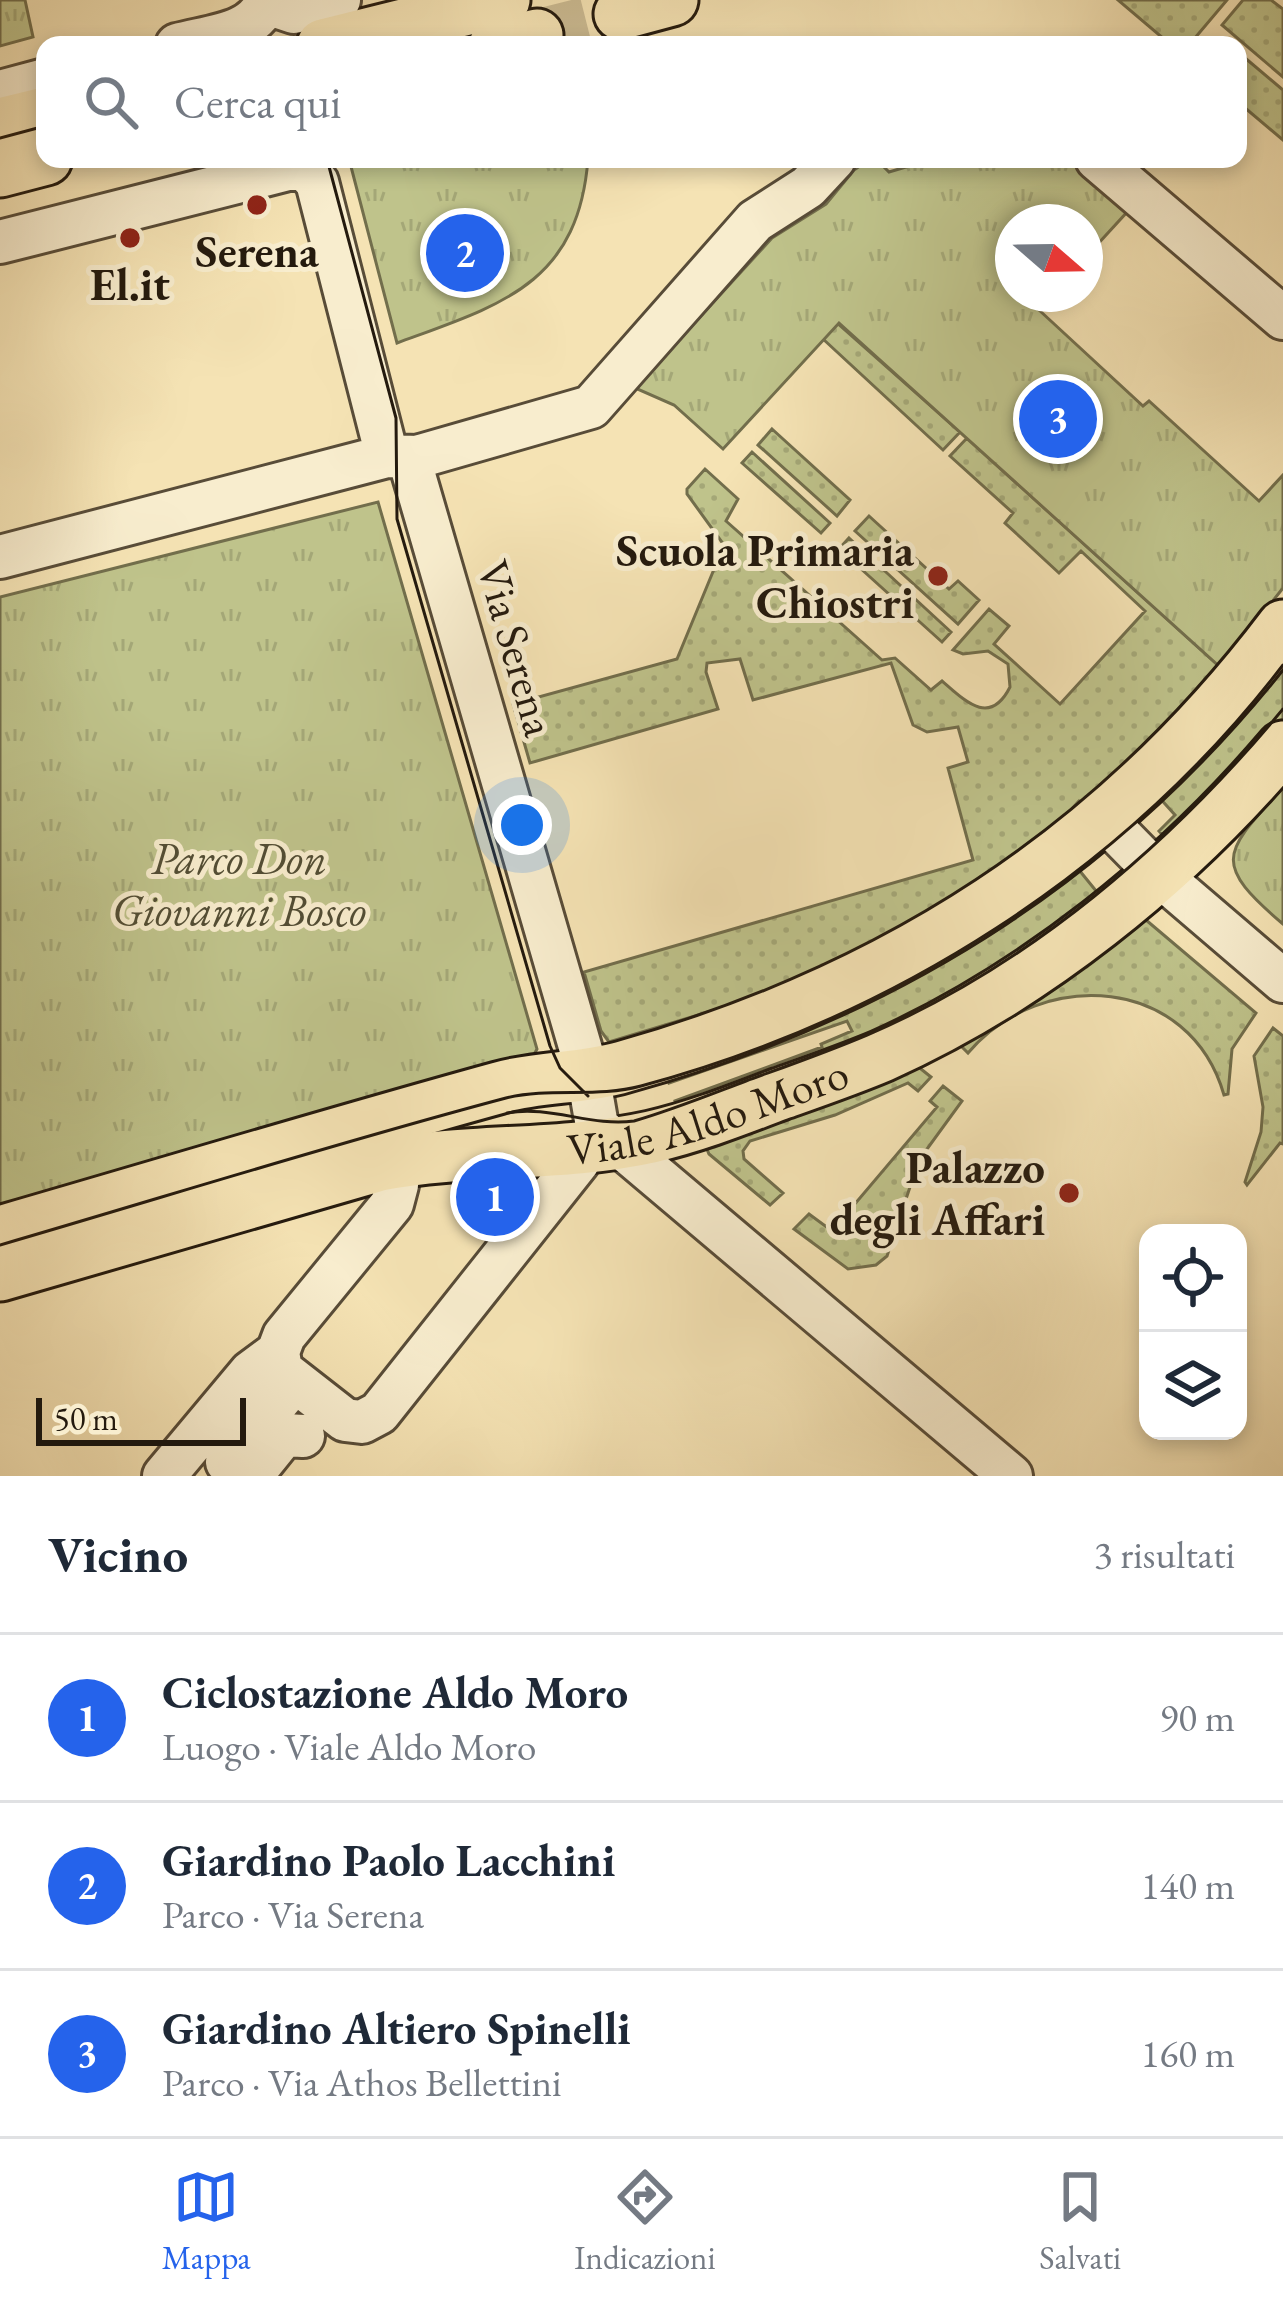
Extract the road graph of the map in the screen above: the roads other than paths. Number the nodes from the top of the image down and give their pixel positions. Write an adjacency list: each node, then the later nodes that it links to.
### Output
1 (339, 0): 3 (street)
2 (672, 0): 4 (main road)
3 (267, 2): 5 (street)
4 (620, 14)
5 (211, 36)
6 (359, 36): 7 (main road)
7 (461, 36)
8 (36, 82): 9 (street)
9 (0, 92)
10 (36, 115): 11 (main road)
11 (0, 124)
12 (36, 162): 15 (main road)
13 (826, 168): 18 (street)
14 (1108, 168): 17 (street)
15 (0, 172)
16 (1, 238): 18 (street, Via Serena)
17 (1283, 318)
18 (398, 457): 19 (street); 27 (street, Via Serena)
19 (0, 557)
20 (1283, 626): 22 (main road, Viale Aldo Moro)
21 (1283, 747): 23 (main road, Viale Aldo Moro)
22 (1103, 819): 23 (street); 27 (main road, Viale Aldo Moro)
23 (1160, 873): 24 (street); 25 (street); 26 (street); 28 (main road, Viale Aldo Moro)
24 (1283, 951)
25 (1283, 981)
26 (1283, 1010)
27 (588, 1075): 28 (street, Via Serena); 29 (main road, Viale Aldo Moro)
28 (601, 1139): 29 (main road, Viale Aldo Moro); 32 (street); 36 (street)
29 (387, 1141): 30 (main road, Viale Aldo Moro); 31 (main road, Viale Aldo Moro); 32 (street)
30 (0, 1232)
31 (0, 1275)
32 (287, 1367): 34 (street); 35 (street)
33 (303, 1436): 34 (street)
34 (239, 1469)
35 (164, 1476)
36 (1011, 1476)

